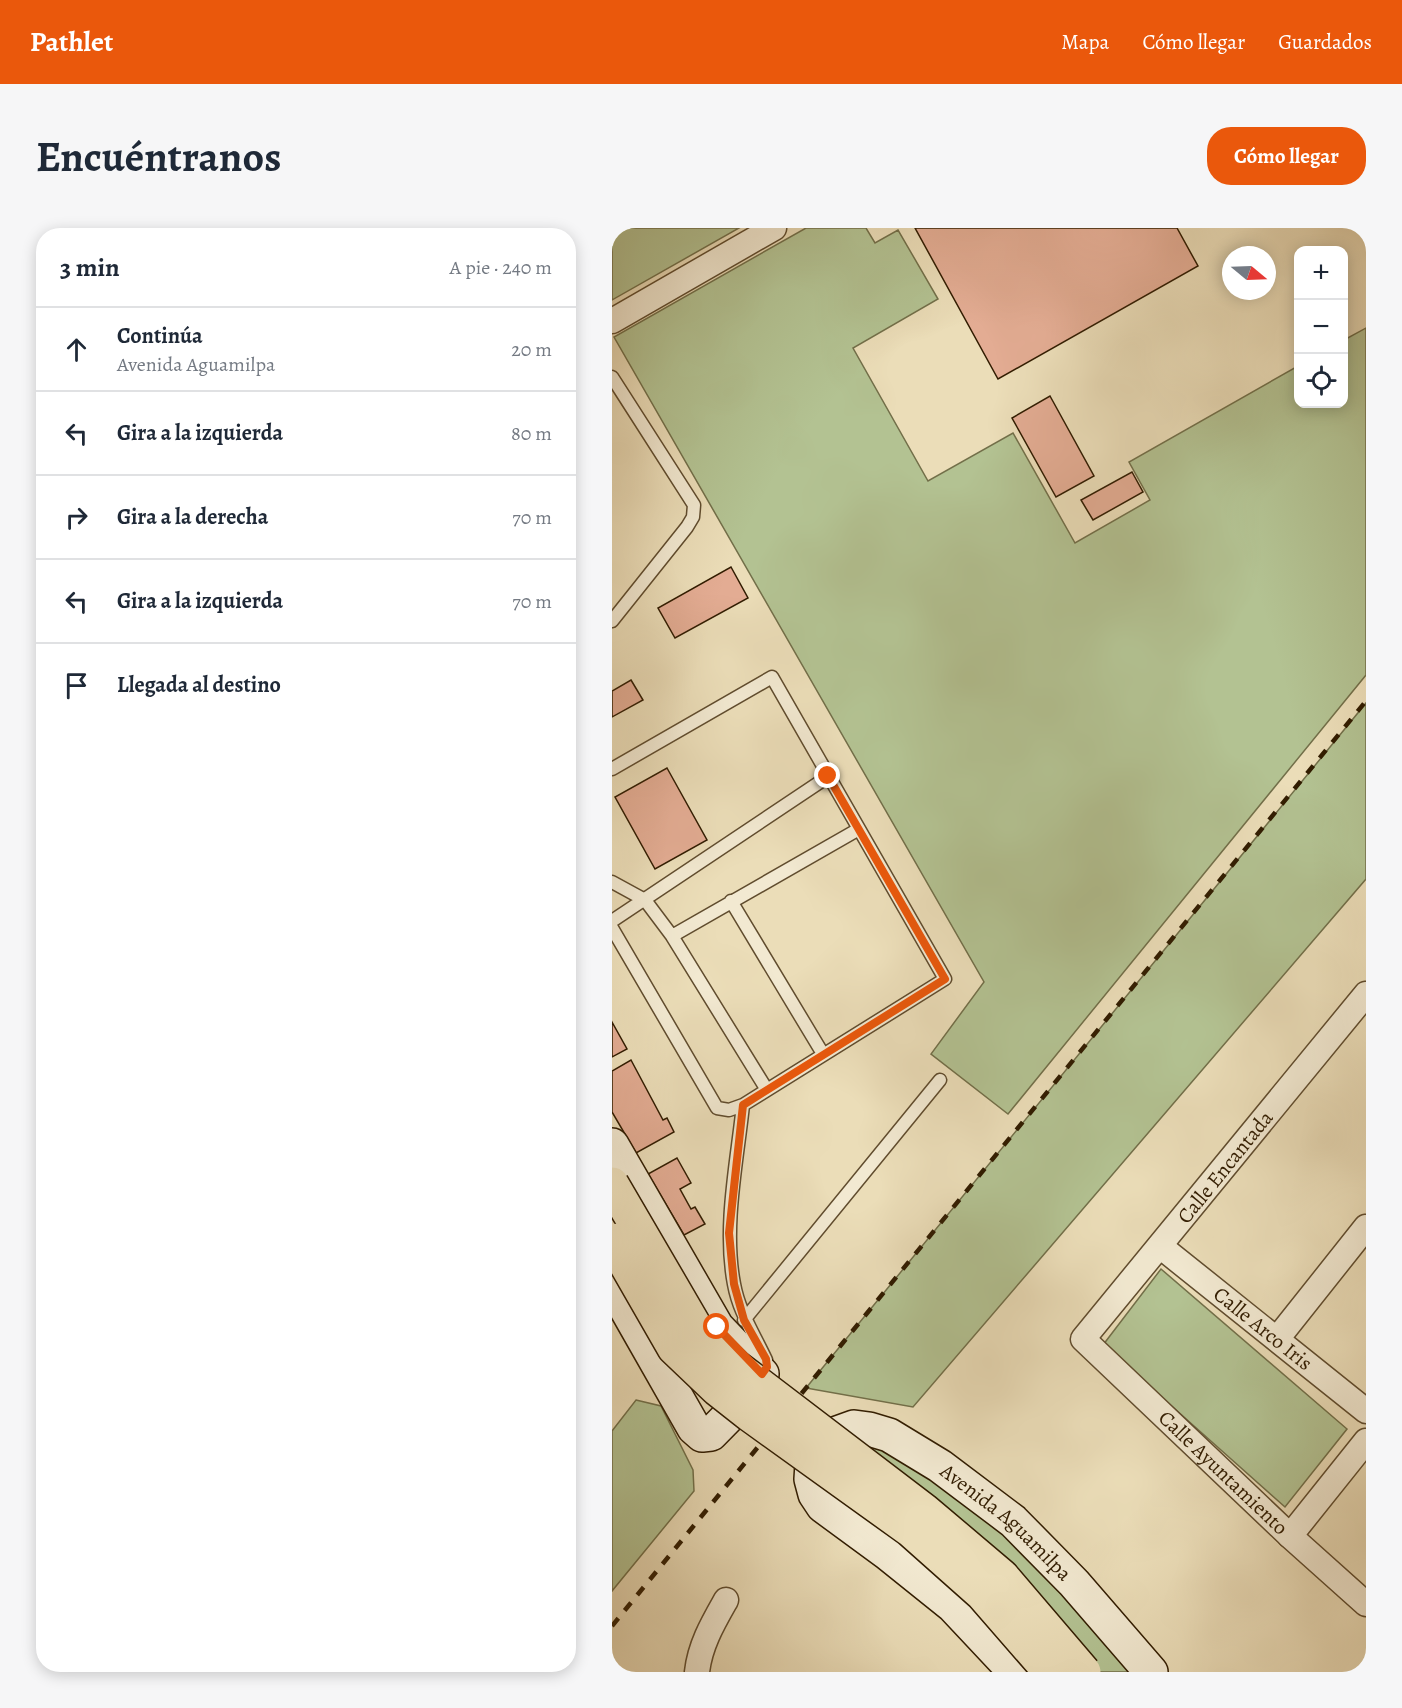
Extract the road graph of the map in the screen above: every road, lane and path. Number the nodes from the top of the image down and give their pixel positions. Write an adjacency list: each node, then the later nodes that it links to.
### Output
1 (774, 228): 2 (street)
2 (612, 321)
3 (613, 382): 4 (lane)
4 (612, 621)
5 (612, 769): 6 (lane)
6 (828, 776): 7 (lane); 9 (lane)
7 (860, 829): 10 (lane); 15 (lane)
8 (612, 882): 9 (lane)
9 (645, 900): 11 (lane); 13 (lane)
10 (731, 901): 13 (lane); 15 (lane)
11 (612, 921)
12 (612, 928): 18 (lane)
13 (672, 936): 17 (lane)
14 (1366, 994): 23 (street, Calle Encantada)
15 (823, 1054): 17 (lane)
16 (940, 1080): 25 (lane)
17 (766, 1090): 18 (lane)
18 (743, 1105): 25 (lane)
19 (612, 1145): 28 (street)
20 (612, 1184): 37 (main road, Avenida Aguamilpa, bridge)
21 (1366, 1227): 27 (street)
22 (612, 1240): 36 (main road, bridge)
23 (1160, 1246): 26 (street, Calle Encantada); 27 (street, Calle Arco Iris)
24 (612, 1284): 28 (street)
25 (744, 1320): 28 (lane)
26 (1083, 1339): 31 (street, Calle Ayuntamiento)
27 (1277, 1339): 29 (street, Calle Arco Iris)
28 (762, 1374)
29 (1366, 1411)
30 (1366, 1441): 31 (street)
31 (1290, 1536): 33 (street, Calle Ayuntamiento)
32 (726, 1600): 34 (street)
33 (1366, 1604)
34 (697, 1672)
35 (1015, 1672): 38 (street, Avenida Aguamilpa)
36 (1050, 1672)
37 (1084, 1672)
38 (1151, 1672)

